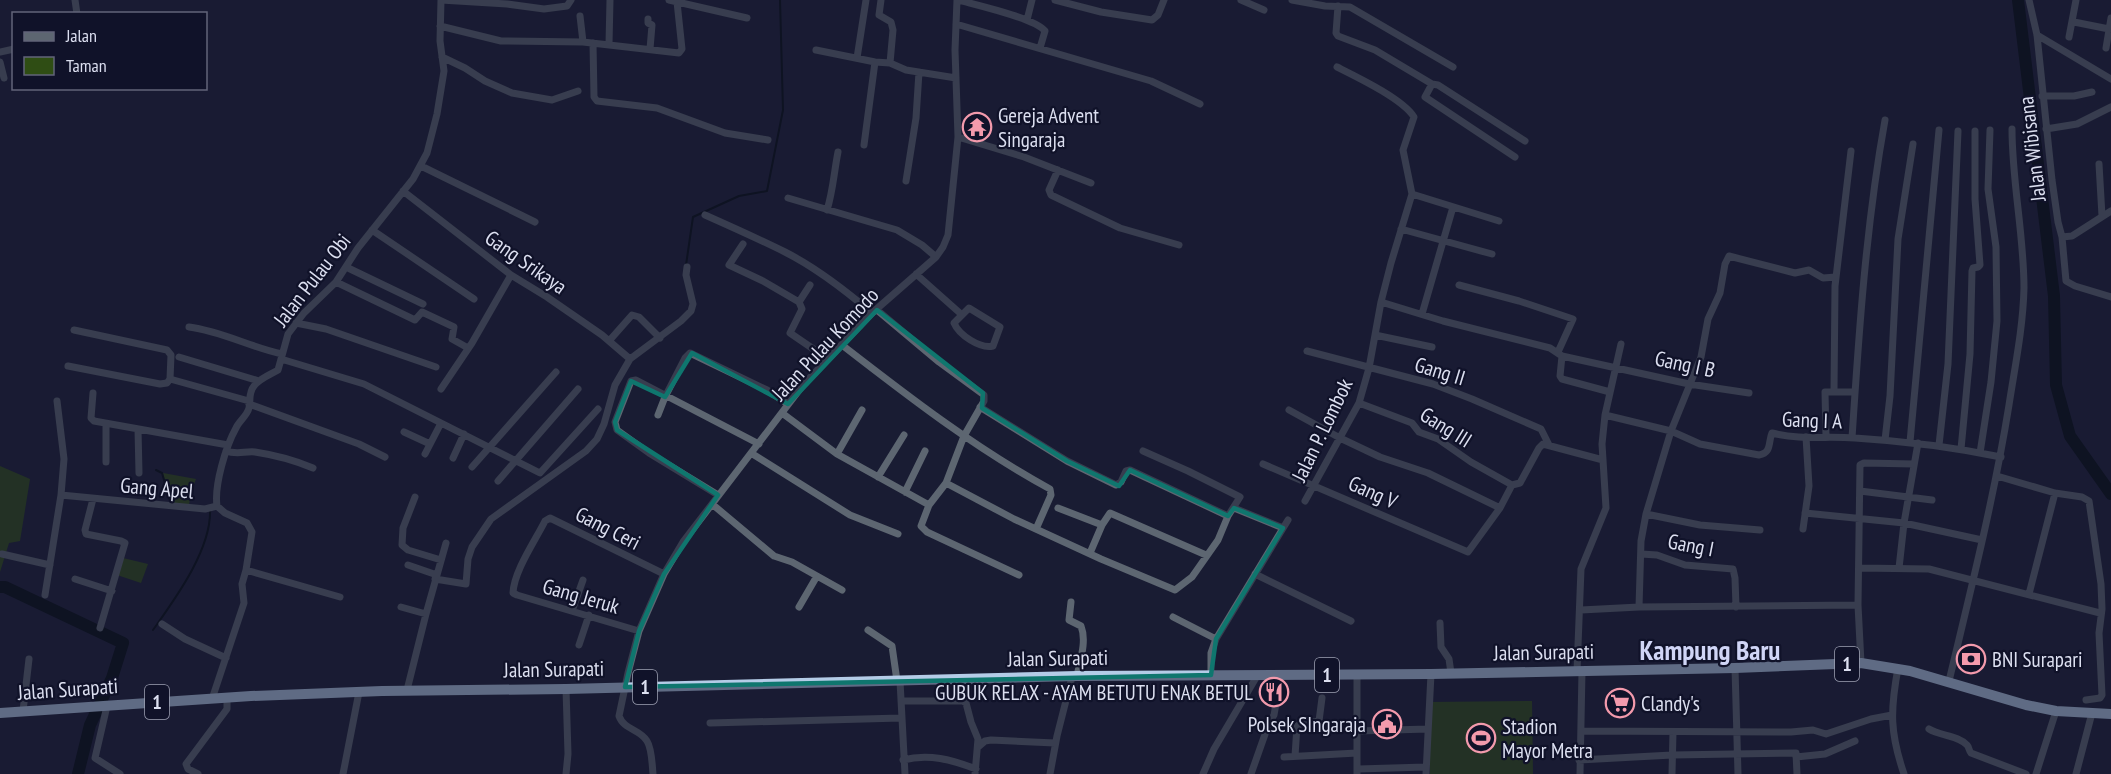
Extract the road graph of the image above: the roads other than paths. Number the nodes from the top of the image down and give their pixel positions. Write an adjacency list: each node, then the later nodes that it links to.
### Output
1 (441, 0): 2 (street); 25 (street, Jalan Pulau Obi)
2 (571, 0)
3 (610, 0): 31 (street)
4 (669, 0): 15 (street)
5 (866, 0): 37 (street)
6 (881, 0): 40 (street)
7 (958, 0): 22 (street); 24 (street, Jalan Pulau Komodo)
8 (1032, 0): 22 (street)
9 (1055, 0): 10 (street)
10 (1164, 0)
11 (1241, 0): 17 (street)
12 (1292, 0): 16 (street)
13 (2029, 0): 27 (street, Jalan Wibisana)
14 (2076, 0): 23 (street)
15 (677, 2): 19 (street); 34 (street)
16 (1338, 6): 42 (street); 47 (street)
17 (1264, 10)
18 (580, 16): 29 (street)
19 (747, 18)
20 (2111, 18): 26 (street)
21 (648, 19): 34 (street)
22 (1027, 20): 32 (street)
23 (2073, 22): 26 (street); 28 (street)
24 (956, 24): 32 (street); 45 (street, Jalan Pulau Komodo)
25 (440, 26): 29 (street); 36 (street, Jalan Pulau Obi)
26 (2109, 29): 33 (street)
27 (2037, 35): 46 (street); 50 (street, Jalan Wibisana)
28 (2069, 36)
29 (583, 42): 30 (street)
30 (593, 43): 31 (street); 61 (street)
31 (609, 44): 34 (street)
32 (1040, 48): 51 (street)
33 (2106, 48)
34 (650, 49)
35 (816, 50): 37 (street)
36 (442, 57): 48 (street); 69 (street, Jalan Pulau Obi)
37 (857, 58): 39 (street)
38 (0, 62): 44 (street)
39 (875, 62): 40 (street); 64 (street)
40 (890, 63): 43 (street)
41 (1337, 67): 74 (street)
42 (1453, 67)
43 (919, 72): 45 (street); 71 (street)
44 (4, 78)
45 (956, 78): 60 (street, Jalan Pulau Komodo)
46 (2111, 79)
47 (1432, 84): 62 (street); 67 (street)
48 (578, 91)
49 (2092, 92): 50 (street)
50 (2042, 96): 55 (street, Jalan Wibisana)
51 (1200, 104)
52 (2111, 107): 55 (street)
53 (1885, 120): 135 (street)
54 (2012, 129): 178 (street)
55 (2046, 129): 85 (street, Jalan Wibisana)
56 (1939, 130): 163 (street)
57 (1975, 130): 171 (street)
58 (1990, 130): 175 (street)
59 (1958, 131): 167 (street)
60 (958, 137): 70 (street); 90 (street, Jalan Pulau Komodo)
61 (768, 140)
62 (1525, 141)
63 (1913, 144): 162 (street)
64 (864, 145)
65 (1851, 151): 95 (street)
66 (838, 152): 77 (street)
67 (1515, 158)
68 (2099, 164): 80 (street)
69 (421, 166): 73 (street, Jalan Pulau Obi); 82 (street)
70 (1058, 170): 72 (street); 88 (street)
71 (906, 181)
72 (1091, 183)
73 (404, 191): 84 (street, Jalan Pulau Obi); 94 (street, Gang Srikaya)
74 (1412, 194): 76 (street); 83 (street, Jalan P. Lombok)
75 (788, 198): 77 (street)
76 (1453, 207): 81 (street); 86 (street)
77 (827, 210): 90 (street)
78 (2111, 211): 80 (street)
79 (705, 215): 104 (street)
80 (2102, 216): 85 (street)
81 (1499, 220)
82 (535, 222)
83 (1401, 229): 86 (street); 102 (street, Jalan P. Lombok)
84 (372, 230): 91 (street, Jalan Pulau Obi); 100 (street)
85 (2062, 237): 99 (street, Jalan Wibisana)
86 (1443, 241): 89 (street); 106 (street)
87 (743, 244): 101 (street)
88 (1179, 245)
89 (1492, 254)
90 (936, 257): 93 (street, Jalan Pulau Komodo)
91 (346, 267): 96 (street, Jalan Pulau Obi); 103 (street)
92 (687, 267): 111 (street)
93 (916, 274): 104 (street, Jalan Pulau Komodo); 105 (street)
94 (511, 276): 112 (street, Gang Srikaya); 116 (street)
95 (1836, 277): 130 (street); 133 (street)
96 (336, 282): 107 (street, Jalan Pulau Obi); 116 (street)
97 (810, 285): 101 (street)
98 (1459, 285): 118 (street)
99 (2111, 297)
100 (474, 299)
101 (799, 302): 122 (street)
102 (1381, 302): 106 (street, Gang I B); 110 (street, Jalan P. Lombok)
103 (423, 304)
104 (875, 311): 114 (street, Jalan Pulau Komodo); 143 (street)
105 (961, 314): 105 (street)
106 (1422, 314): 118 (street, Gang I B)
107 (296, 324): 120 (street, Jalan Pulau Obi); 124 (street)
108 (189, 327): 120 (street)
109 (74, 330): 128 (street)
110 (1375, 335): 115 (street); 126 (street, Jalan P. Lombok)
111 (660, 338): 112 (street); 121 (street)
112 (609, 341): 121 (street, Gang Srikaya)
113 (1621, 344): 125 (street)
114 (842, 345): 122 (street, Jalan Pulau Komodo); 157 (street)
115 (1432, 347)
116 (468, 348): 131 (street)
117 (1307, 351): 126 (street, Gang II)
118 (1560, 354): 125 (street, Gang I B); 134 (street)
119 (179, 357): 129 (street)
120 (282, 357): 129 (street, Jalan Pulau Obi); 150 (street)
121 (630, 359): 239 (street)
122 (828, 359): 142 (street, Jalan Pulau Komodo)
123 (68, 366): 128 (street)
124 (436, 367)
125 (1615, 367): 130 (street, Gang I B); 134 (street)
126 (1369, 368): 141 (street, Jalan P. Lombok); 168 (street, Gang II)
127 (556, 372): 169 (street)
128 (170, 379): 140 (street)
129 (259, 381): 140 (street, Jalan Pulau Obi)
130 (1689, 384): 137 (street, Gang I B); 153 (street)
131 (441, 389)
132 (578, 389): 181 (street)
133 (1834, 391): 135 (street); 159 (street)
134 (1610, 392): 149 (street)
135 (1855, 392): 161 (street)
136 (93, 393): 151 (street)
137 (1749, 393)
138 (665, 397): 142 (street); 148 (street); 166 (street); 199 (street)
139 (57, 401): 198 (street)
140 (249, 402): 170 (street, Jalan Pulau Obi); 179 (street)
141 (1359, 403): 160 (street, Jalan P. Lombok); 194 (street, Gang III)
142 (788, 404): 147 (street, Jalan Pulau Komodo)
143 (980, 407): 157 (street); 213 (street)
144 (598, 409): 181 (street)
145 (862, 410): 177 (street)
146 (1288, 410): 160 (street)
147 (782, 414): 166 (street, Jalan Pulau Komodo); 177 (street)
148 (658, 415)
149 (1605, 415): 153 (street, Gang I A); 182 (street)
150 (441, 423): 155 (street); 165 (street)
151 (106, 424): 152 (street); 183 (street)
152 (138, 429): 170 (street); 188 (street)
153 (1671, 431): 158 (street, Gang I A); 212 (street)
154 (404, 432): 165 (street)
155 (464, 434): 169 (street); 180 (street)
156 (904, 435): 190 (street)
157 (964, 436): 192 (street); 219 (street)
158 (1806, 437): 159 (street, Gang I A); 211 (street)
159 (1826, 437): 161 (street, Gang I A)
160 (1340, 438): 193 (street, Jalan P. Lombok); 210 (street)
161 (1852, 438): 162 (street, Gang I A)
162 (1885, 440): 163 (street, Gang I A)
163 (1910, 442): 164 (street, Gang I A)
164 (1918, 442): 167 (street, Gang I A); 185 (street)
165 (430, 444): 176 (street)
166 (759, 444): 174 (street, Jalan Pulau Komodo)
167 (1939, 445): 171 (street, Gang I A)
168 (1549, 446): 182 (street); 194 (street)
169 (490, 447): 181 (street); 186 (street)
170 (227, 448): 187 (street); 207 (street, Jalan Pulau Obi)
171 (1961, 449): 175 (street, Gang I A)
172 (925, 451): 196 (street)
173 (1143, 451): 209 (street)
174 (751, 453): 199 (street, Jalan Pulau Komodo); 222 (street)
175 (1980, 453): 178 (street, Gang I A)
176 (425, 454)
177 (837, 454): 190 (street)
178 (2001, 457): 189 (street)
179 (385, 458)
180 (453, 458)
181 (515, 460): 191 (street)
182 (1603, 460): 256 (street)
183 (106, 462)
184 (1263, 464): 193 (street, Gang V)
185 (1914, 464): 195 (street); 200 (street)
186 (472, 467)
187 (313, 468)
188 (139, 473)
189 (1997, 476): 197 (street); 223 (street)
190 (878, 477): 196 (street)
191 (498, 480)
192 (946, 483): 206 (street); 219 (street)
193 (1314, 484): 204 (street, Jalan P. Lombok); 210 (street, Gang V)
194 (1512, 485): 210 (street)
195 (1860, 491): 200 (street); 214 (street)
196 (905, 492): 206 (street)
197 (2055, 493): 246 (street); 257 (street)
198 (60, 495): 202 (street, Gang Apel); 230 (street)
199 (718, 495): 205 (street, Jalan Pulau Komodo)
200 (1909, 496): 203 (street); 216 (street)
201 (415, 497): 229 (street)
202 (93, 499): 207 (street, Gang Apel); 244 (street, Gang Apel)
203 (1932, 500)
204 (1305, 501)
205 (712, 504): 235 (street, Jalan Pulau Komodo); 238 (street)
206 (929, 505): 237 (street)
207 (213, 508): 234 (street)
208 (1058, 508): 217 (street)
209 (1234, 508): 213 (street); 218 (street)
210 (1500, 508)
211 (1805, 513): 214 (street); 220 (street)
212 (1646, 514): 221 (street); 227 (street)
213 (1228, 516): 228 (street)
214 (1858, 519): 216 (street); 233 (street)
215 (1288, 520): 218 (street)
216 (1904, 523): 223 (street); 232 (street)
217 (1102, 525): 226 (street); 228 (street)
218 (1283, 528): 236 (street)
219 (1036, 529): 226 (street)
220 (1803, 529)
221 (1760, 530)
222 (898, 534)
223 (1982, 540): 242 (street)
224 (446, 543): 229 (street)
225 (2, 554): 230 (street)
226 (1090, 554): 228 (street)
227 (1641, 554): 252 (street); 253 (street, Gang I)
228 (1206, 555)
229 (441, 560): 239 (street)
230 (50, 565): 247 (street)
231 (408, 565): 239 (street)
232 (1899, 567): 233 (street); 242 (street)
233 (1859, 568): 250 (street)
234 (246, 570): 248 (street); 269 (street)
235 (664, 574): 245 (street, Gang Ceri); 266 (street, Jalan Pulau Komodo)
236 (1255, 574): 261 (street); 267 (street)
237 (1019, 575)
238 (817, 576): 243 (street); 254 (street)
239 (436, 577): 258 (street)
240 (75, 579): 244 (street)
241 (584, 580): 255 (street)
242 (1973, 580): 246 (street); 283 (street)
243 (842, 590)
244 (112, 591): 264 (street, Gang Apel)
245 (513, 593): 255 (street, Gang Jeruk)
246 (2029, 594): 257 (street)
247 (45, 595)
248 (340, 597)
249 (1071, 602): 280 (street)
250 (1858, 605): 253 (street); 271 (street)
251 (401, 607): 258 (street)
252 (1639, 607): 253 (street); 256 (street)
253 (1736, 607)
254 (799, 608)
255 (572, 610): 259 (street, Gang Jeruk)
256 (1581, 610): 274 (street)
257 (2100, 613): 291 (street)
258 (426, 614): 286 (street)
259 (589, 615): 266 (street, Gang Jeruk); 268 (street)
260 (1173, 616): 267 (street)
261 (1351, 621)
262 (1440, 623): 275 (street)
263 (162, 624): 269 (street)
264 (100, 628)
265 (868, 630): 282 (street)
266 (639, 631): 284 (street, Jalan Pulau Komodo)
267 (1216, 639): 278 (street)
268 (579, 645)
269 (226, 658): 290 (street)
270 (29, 659): 294 (street)
271 (1862, 663): 272 (highway, Jalan Surapati / 1); 273 (highway, Jalan Surapati / 1)
272 (1735, 668): 274 (highway, Jalan Surapati / 1); 306 (street)
273 (1898, 668): 283 (highway, Jalan Surapati / 1); 299 (street)
274 (1580, 671): 275 (highway, Jalan Surapati / 1); 305 (street)
275 (1451, 673): 277 (highway, Jalan Surapati / 1)
276 (1357, 674): 277 (highway, Jalan Surapati / 1); 279 (highway, Jalan Surapati / 1); 304 (street)
277 (1431, 674): 302 (street)
278 (1211, 675): 280 (highway, Jalan Surapati / 1); 281 (highway, Jalan Surapati / 1)
279 (1281, 675): 281 (highway, Jalan Surapati / 1); 330 (street)
280 (1074, 676): 282 (highway, Jalan Surapati / 1); 309 (street)
281 (1257, 676): 329 (street)
282 (898, 681): 284 (highway, Jalan Surapati / 1); 292 (street)
283 (1949, 681): 295 (highway, Jalan Surapati / 1)
284 (625, 687): 285 (highway, Jalan Surapati / 1); 326 (street, Jalan Pulau Komodo)
285 (566, 688): 286 (highway, Jalan Surapati / 1); 325 (street)
286 (407, 690): 287 (highway, Jalan Surapati / 1)
287 (359, 692): 288 (highway, Jalan Surapati / 1); 324 (street)
288 (227, 698): 290 (highway, Jalan Surapati / 1); 323 (street)
289 (1322, 698): 314 (street)
290 (212, 699): 293 (highway, Jalan Surapati / 1)
291 (2086, 700)
292 (901, 701): 300 (street); 310 (street)
293 (105, 706): 294 (highway, Jalan Surapati / 1); 322 (street)
294 (24, 711): 296 (highway, Jalan Surapati / 1)
295 (2056, 711): 297 (highway, Jalan Surapati / 1); 337 (street)
296 (0, 713)
297 (2092, 713): 298 (highway, Jalan Surapati / 1); 338 (street)
298 (2111, 714)
299 (1892, 715): 306 (street); 335 (street)
300 (902, 718): 301 (street); 317 (street)
301 (710, 723)
302 (1428, 729): 304 (street); 319 (street)
303 (1929, 729): 336 (street)
304 (1357, 731): 311 (street)
305 (1581, 731): 307 (street); 318 (street)
306 (1737, 731): 307 (street); 312 (street)
307 (1673, 732): 313 (street)
308 (1855, 741): 316 (street)
309 (1056, 743): 310 (street); 328 (street)
310 (978, 747): 321 (street)
311 (1357, 753): 314 (street); 320 (street)
312 (1738, 754): 313 (street); 316 (street); 333 (street)
313 (1672, 755): 318 (street); 332 (street)
314 (1295, 756): 315 (street)
315 (1284, 757)
316 (1796, 757): 334 (street)
317 (903, 760): 321 (street); 327 (street)
318 (1580, 760): 331 (street)
319 (1426, 770): 320 (street)
320 (1357, 771)
321 (975, 772)
322 (120, 774)
323 (198, 774)
324 (344, 774)
325 (566, 774)
326 (653, 774)
327 (905, 774)
328 (1050, 774)
329 (1203, 774)
330 (1251, 774)
331 (1580, 774)
332 (1672, 774)
333 (1738, 774)
334 (1797, 774)
335 (1904, 774)
336 (2026, 774)
337 (2036, 774)
338 (2076, 774)

